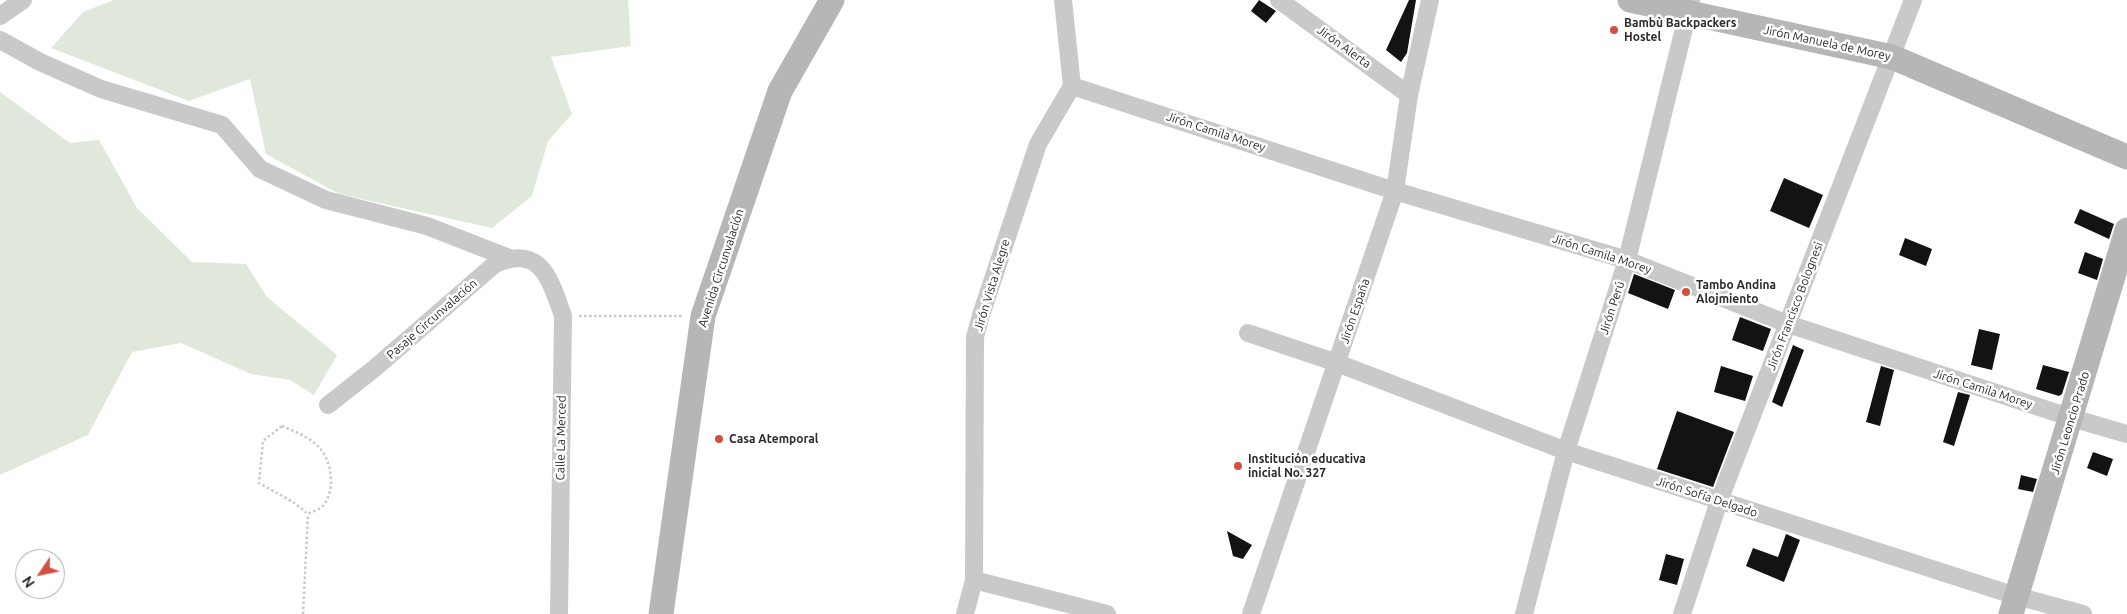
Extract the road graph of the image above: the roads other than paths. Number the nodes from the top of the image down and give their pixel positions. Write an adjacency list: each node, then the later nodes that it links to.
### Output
1 (22, 0): 9 (street)
2 (832, 0): 30 (street, Avenida Circunvalación)
3 (1063, 0): 12 (street)
4 (1279, 0): 13 (street, Jirón Alerta)
5 (1430, 0): 13 (street, Jirón España)
6 (1630, 0): 8 (street, Jirón Manuela de Morey)
7 (1913, 0): 11 (street, Jirón Francisco Bolognesi)
8 (1690, 7): 11 (street, Jirón Manuela de Morey); 18 (street, Jirón Perú)
9 (0, 16)
10 (0, 40): 17 (street)
11 (1892, 57): 14 (street, Jirón Manuela de Morey); 19 (street, Jirón Francisco Bolognesi)
12 (1072, 86): 15 (street, Jirón Camila Morey); 27 (street, Jirón Vista Alegre)
13 (1408, 95): 15 (street, Jirón España)
14 (2127, 157)
15 (1395, 191): 18 (street, Jirón Camila Morey); 21 (street, Jirón España)
16 (2127, 230): 23 (street, Jirón Leoncio Prado)
17 (509, 258): 22 (street, Pasaje Circunvalación); 29 (street, Calle La Merced)
18 (1627, 260): 19 (street, Jirón Camila Morey); 25 (street, Jirón Perú)
19 (1788, 324): 23 (street, Jirón Camila Morey); 26 (street, Jirón Francisco Bolognesi)
20 (1248, 333): 21 (street, Jirón Sofía Delgado)
21 (1337, 363): 25 (street, Jirón Sofía Delgado); 33 (street, Jirón España)
22 (328, 404)
23 (2072, 418): 24 (street, Jirón Camila Morey); 28 (street, Jirón Leoncio Prado)
24 (2127, 434)
25 (1566, 451): 26 (street, Jirón Sofía Delgado); 34 (street, Jirón Perú)
26 (1719, 501): 28 (street, Jirón Sofía Delgado); 35 (street, Jirón Francisco Bolognesi)
27 (974, 580): 31 (street, Jirón Vista Alegre); 32 (street)
28 (2013, 605): 36 (street, Jirón Sofía Delgado)
29 (559, 614)
30 (661, 614)
31 (965, 614)
32 (1107, 614)
33 (1250, 614)
34 (1524, 614)
35 (1682, 614)
36 (2083, 614)

